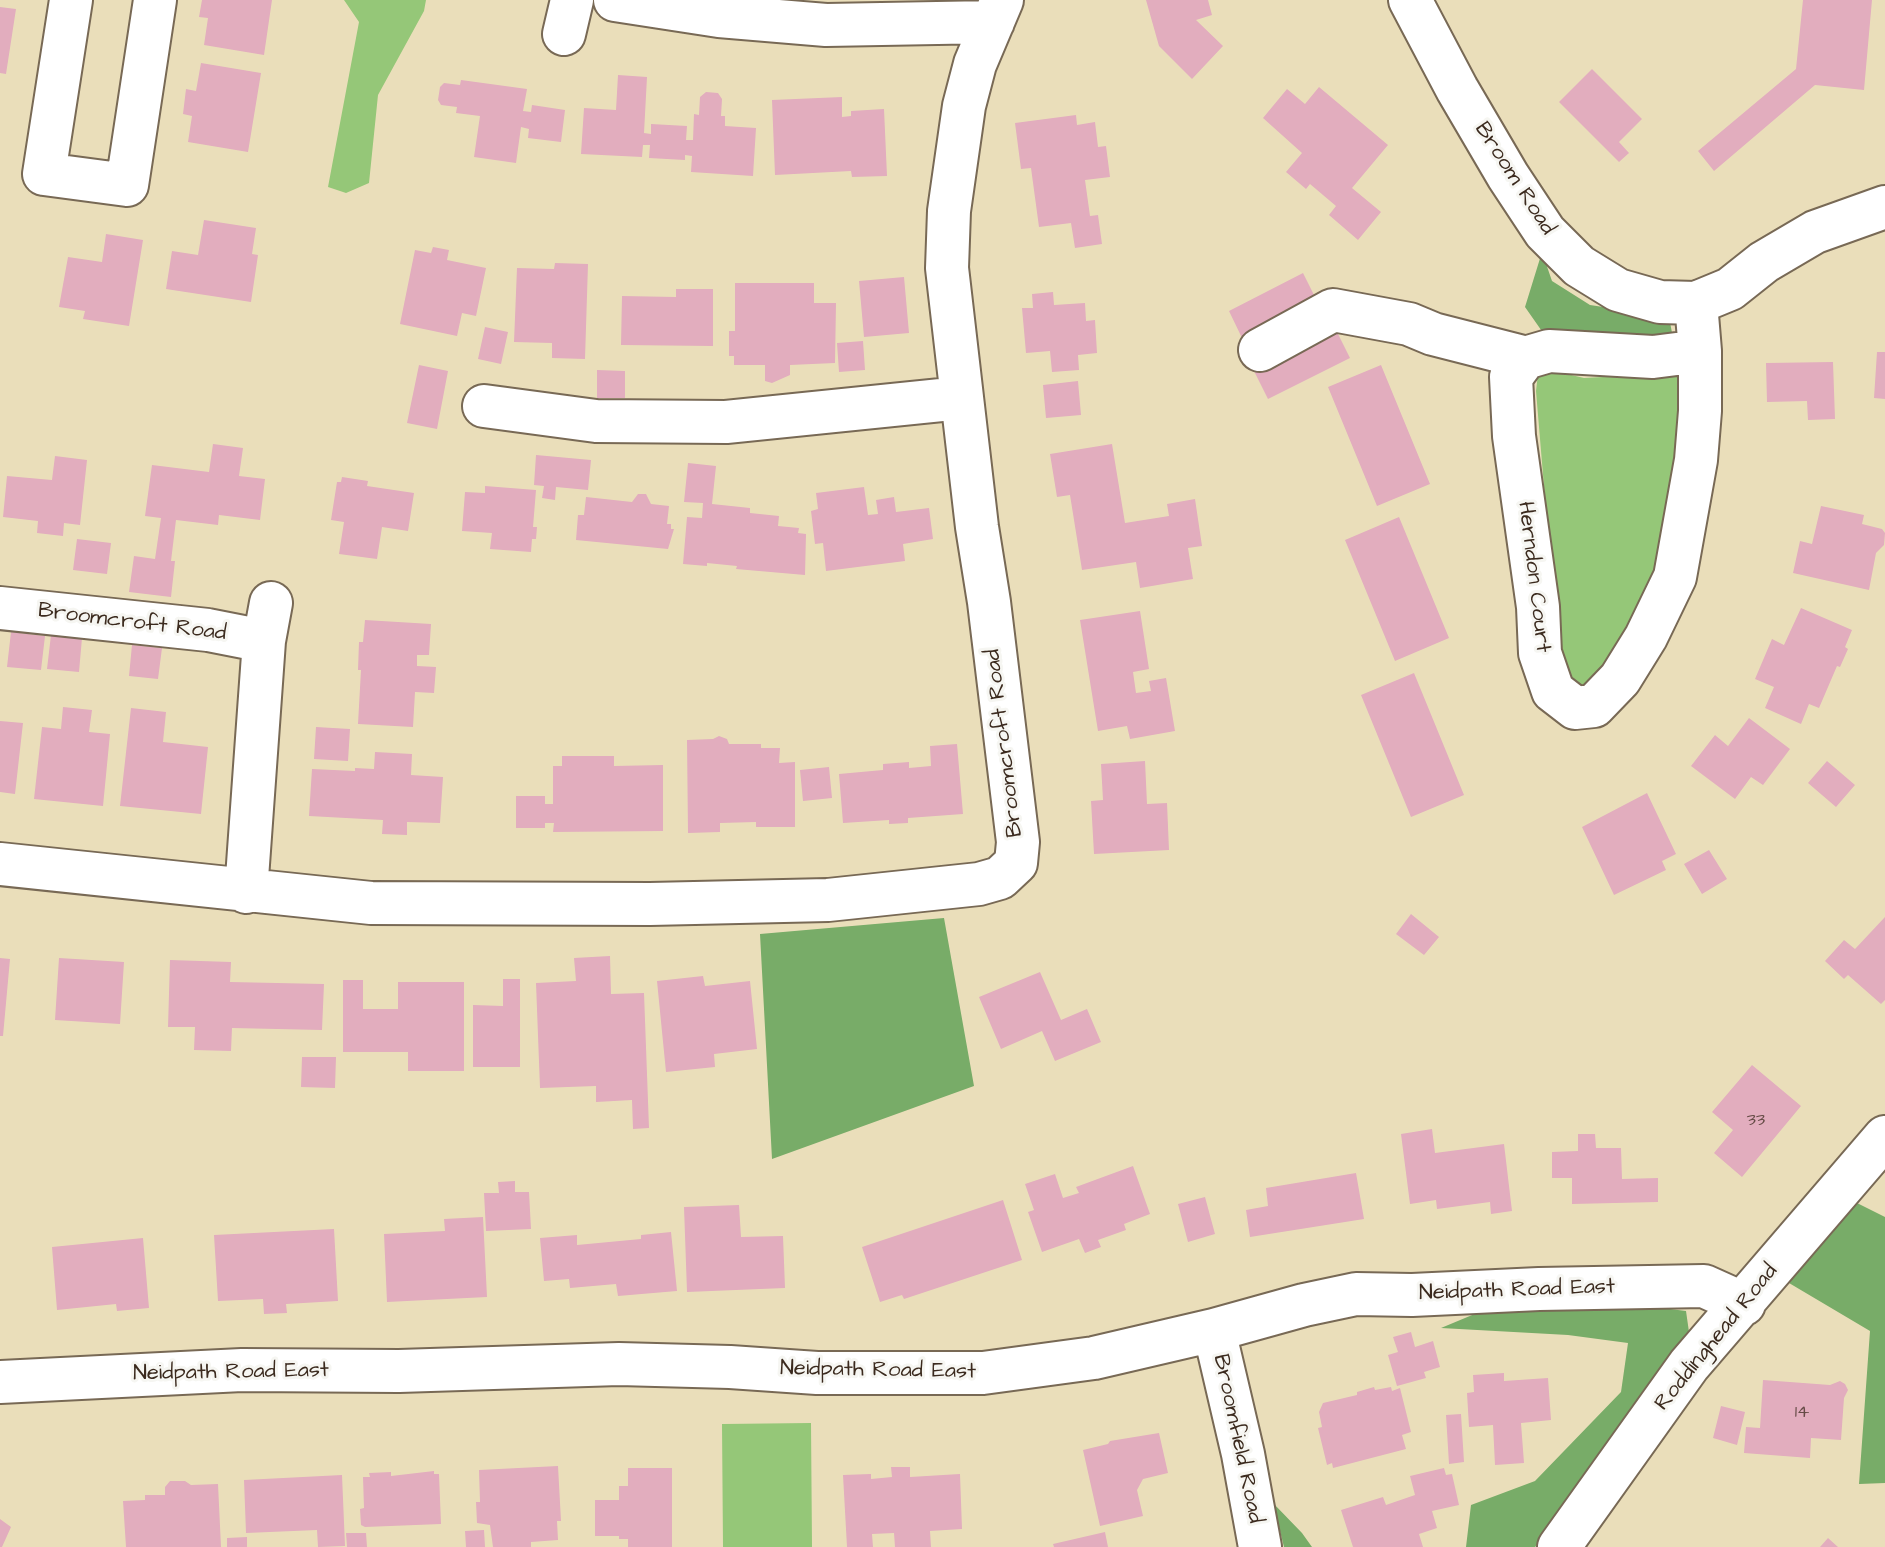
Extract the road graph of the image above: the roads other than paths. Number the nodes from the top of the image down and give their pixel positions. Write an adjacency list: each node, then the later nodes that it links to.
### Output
1 (71, 0): 2 (street)
2 (155, 0)
3 (615, 0): 5 (street)
4 (1410, 0): 7 (street, Broom Road)
5 (998, 11): 11 (street, Broomcroft Road)
6 (1885, 207): 7 (street, Broom Road)
7 (1696, 303): 9 (street, Herndon Court)
8 (1260, 350): 10 (street)
9 (1700, 351): 10 (street); 10 (street, Herndon Court)
10 (1527, 358)
11 (961, 398): 12 (street); 15 (street, Broomcroft Road)
12 (485, 404)
13 (0, 608): 15 (street, Broomcroft Road)
14 (0, 864): 15 (street, Broomcroft Road)
15 (246, 892)
16 (1885, 1137): 17 (street, Roddinghead Road)
17 (1744, 1304): 18 (street, Neidpath Road East); 21 (street, Roddinghead Road)
18 (1214, 1330): 19 (street, Neidpath Road East); 20 (street, Broomfield Road)
19 (0, 1382)
20 (1260, 1547)
21 (1559, 1547)

